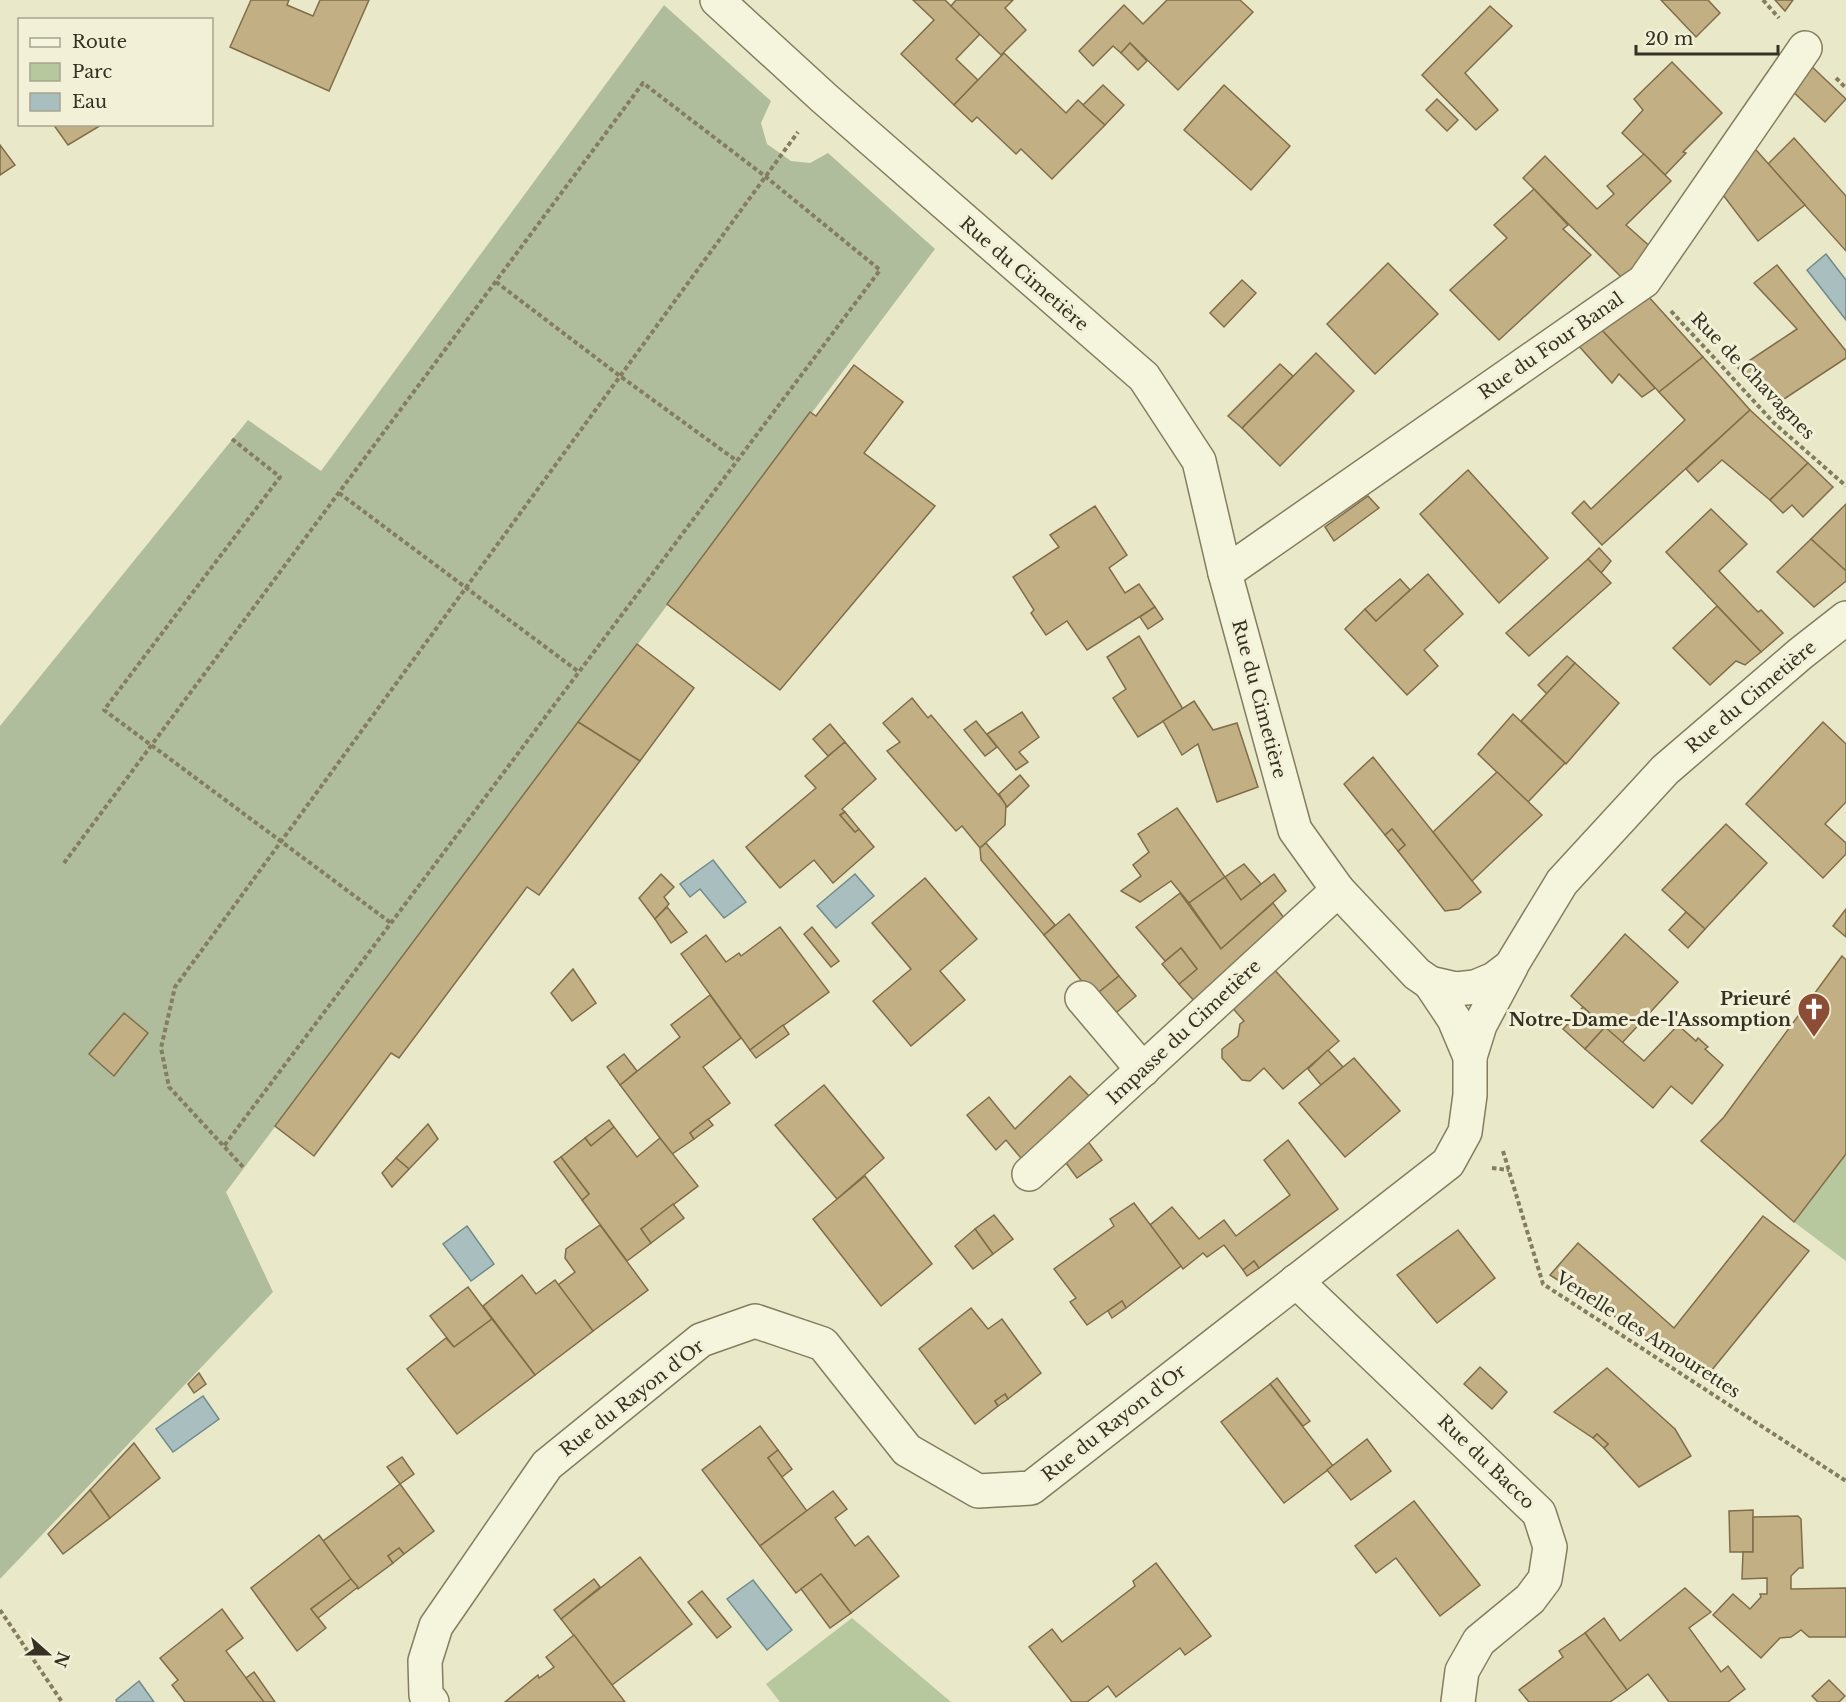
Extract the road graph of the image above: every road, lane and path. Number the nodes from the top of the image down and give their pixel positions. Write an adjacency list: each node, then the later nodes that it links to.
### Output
1 (717, 0): 3 (street, Rue du Cimetière)
2 (1805, 48): 5 (street, Rue du Four Banal)
3 (824, 98): 4 (path); 12 (street, Rue du Cimetière)
4 (766, 177): 6 (path); 7 (path); 9 (path)
5 (1644, 281): 10 (path, Rue de Chavagnes); 12 (street, Rue du Four Banal)
6 (496, 282): 7 (path); 11 (path)
7 (620, 376): 9 (path); 13 (path)
8 (232, 439): 16 (path)
9 (737, 461): 15 (path)
10 (1846, 486)
11 (339, 493): 13 (path); 16 (path)
12 (1225, 573): 19 (street, Rue du Cimetière)
13 (466, 588): 15 (path); 17 (path)
14 (1846, 618): 21 (street, Rue du Cimetière)
15 (579, 672): 20 (path)
16 (151, 746): 17 (path); 18 (path)
17 (280, 842): 20 (path); 26 (path)
18 (64, 863)
19 (1338, 891): 22 (street, Rue du Cimetière); 25 (street, Impasse du Cimetière)
20 (391, 923): 26 (path)
21 (1512, 966): 22 (street, Rue du Cimetière); 24 (street)
22 (1430, 983): 24 (street, Rue du Rayon d'Or)
23 (1083, 998): 25 (street)
24 (1470, 1057): 30 (street, Rue du Rayon d'Or)
25 (1143, 1070): 29 (street, Impasse du Cimetière)
26 (224, 1146): 28 (path)
27 (1501, 1147): 31 (path, Venelle des Amourettes)
28 (243, 1167)
29 (1029, 1174)
30 (1296, 1281): 34 (street, Rue du Rayon d'Or); 35 (street, Rue du Bacco)
31 (1846, 1481)
32 (0, 1610): 33 (path)
33 (62, 1702)
34 (432, 1702)
35 (1458, 1702)

